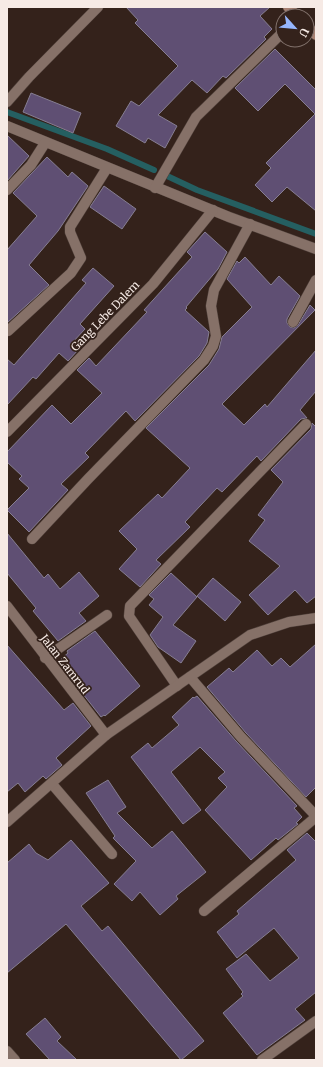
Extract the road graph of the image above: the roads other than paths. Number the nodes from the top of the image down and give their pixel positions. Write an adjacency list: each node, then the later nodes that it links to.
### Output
1 (98, 7): 3 (street)
2 (275, 40): 7 (street)
3 (7, 102)
4 (7, 126): 5 (street)
5 (45, 143): 6 (street); 8 (street)
6 (107, 168): 7 (street); 14 (street)
7 (155, 188): 9 (street)
8 (7, 190)
9 (213, 210): 10 (street); 16 (street, Gang Lebe Dalem)
10 (250, 224): 11 (street); 17 (street)
11 (316, 249)
12 (316, 280): 13 (street)
13 (293, 322)
14 (8, 331)
15 (306, 424): 23 (street)
16 (7, 432)
17 (32, 539)
18 (7, 606): 21 (street, Jalan Zamrud)
19 (107, 615): 21 (street)
20 (316, 618): 22 (street)
21 (45, 658): 24 (street, Jalan Zamrud)
22 (190, 677): 23 (street); 26 (street)
23 (177, 686): 24 (street)
24 (106, 735): 25 (street)
25 (52, 784): 27 (street); 28 (street)
26 (316, 817): 29 (street)
27 (7, 822)
28 (112, 854)
29 (204, 911)
30 (316, 1021): 33 (street)
31 (7, 1051): 32 (street)
32 (15, 1060)
33 (262, 1060)

